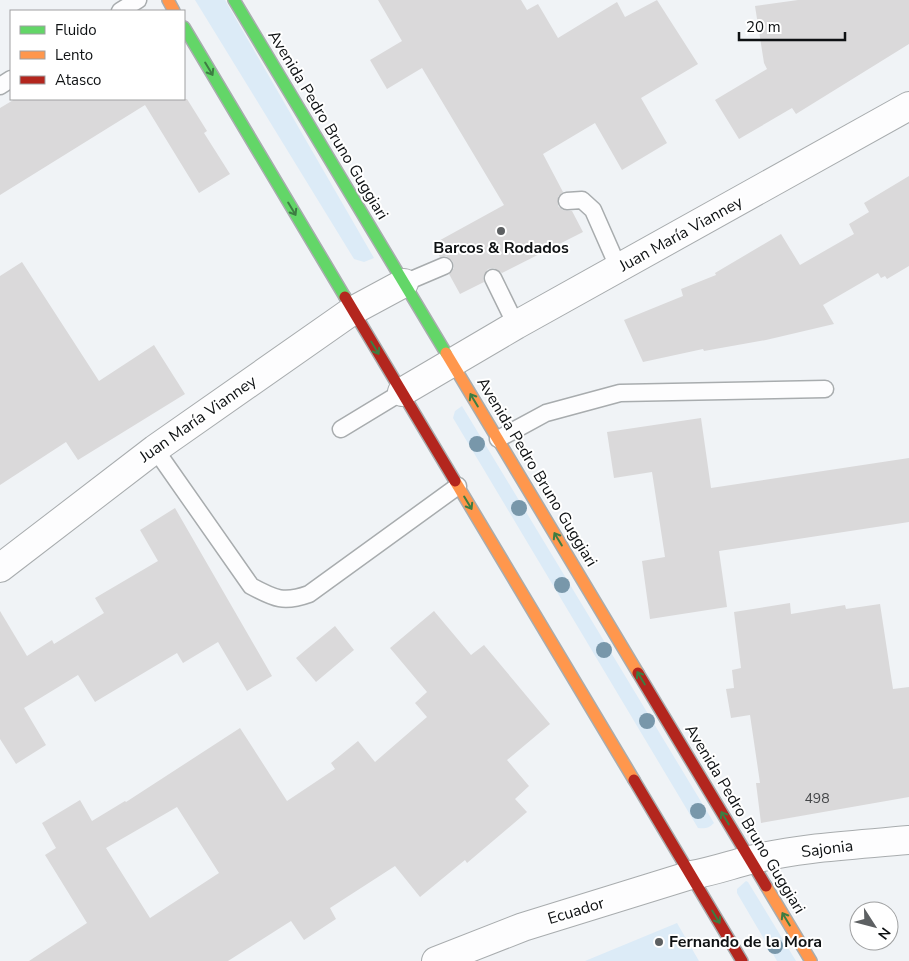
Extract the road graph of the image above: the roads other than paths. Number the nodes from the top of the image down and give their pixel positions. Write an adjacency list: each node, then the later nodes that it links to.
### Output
1 (138, 0): 3 (lane)
2 (234, 0): 10 (main road, Avenida Pedro Bruno Guggiari)
3 (122, 10)
4 (185, 29): 11 (main road, one-way to 11)
5 (909, 106): 8 (street, Juan María Vianney)
6 (567, 201): 8 (lane)
7 (444, 266): 10 (lane)
8 (618, 269): 12 (street, Juan María Vianney)
9 (493, 278): 12 (lane)
10 (404, 284): 11 (street, Juan María Vianney); 13 (main road, Avenida Pedro Bruno Guggiari)
11 (352, 311): 15 (main road, one-way to 15); 18 (street, Juan María Vianney)
12 (516, 326): 13 (street, Juan María Vianney)
13 (453, 363): 15 (street, Juan María Vianney); 17 (main road, Avenida Pedro Bruno Guggiari, one-way to 13)
14 (825, 389): 17 (lane)
15 (402, 392): 16 (lane); 19 (main road)
16 (341, 429)
17 (498, 439): 22 (main road, Avenida Pedro Bruno Guggiari, one-way to 17)
18 (154, 448): 19 (lane); 20 (street, Juan María Vianney)
19 (458, 486): 24 (main road, one-way to 24)
20 (0, 568)
21 (909, 840): 22 (street, Sajonia)
22 (750, 860): 23 (street, Sajonia); 27 (main road, Avenida Pedro Bruno Guggiari, one-way to 22)
23 (718, 870): 24 (street, Ecuador)
24 (690, 875): 25 (street, Ecuador); 26 (main road, one-way to 26)
25 (436, 961)
26 (742, 961)
27 (811, 961)

